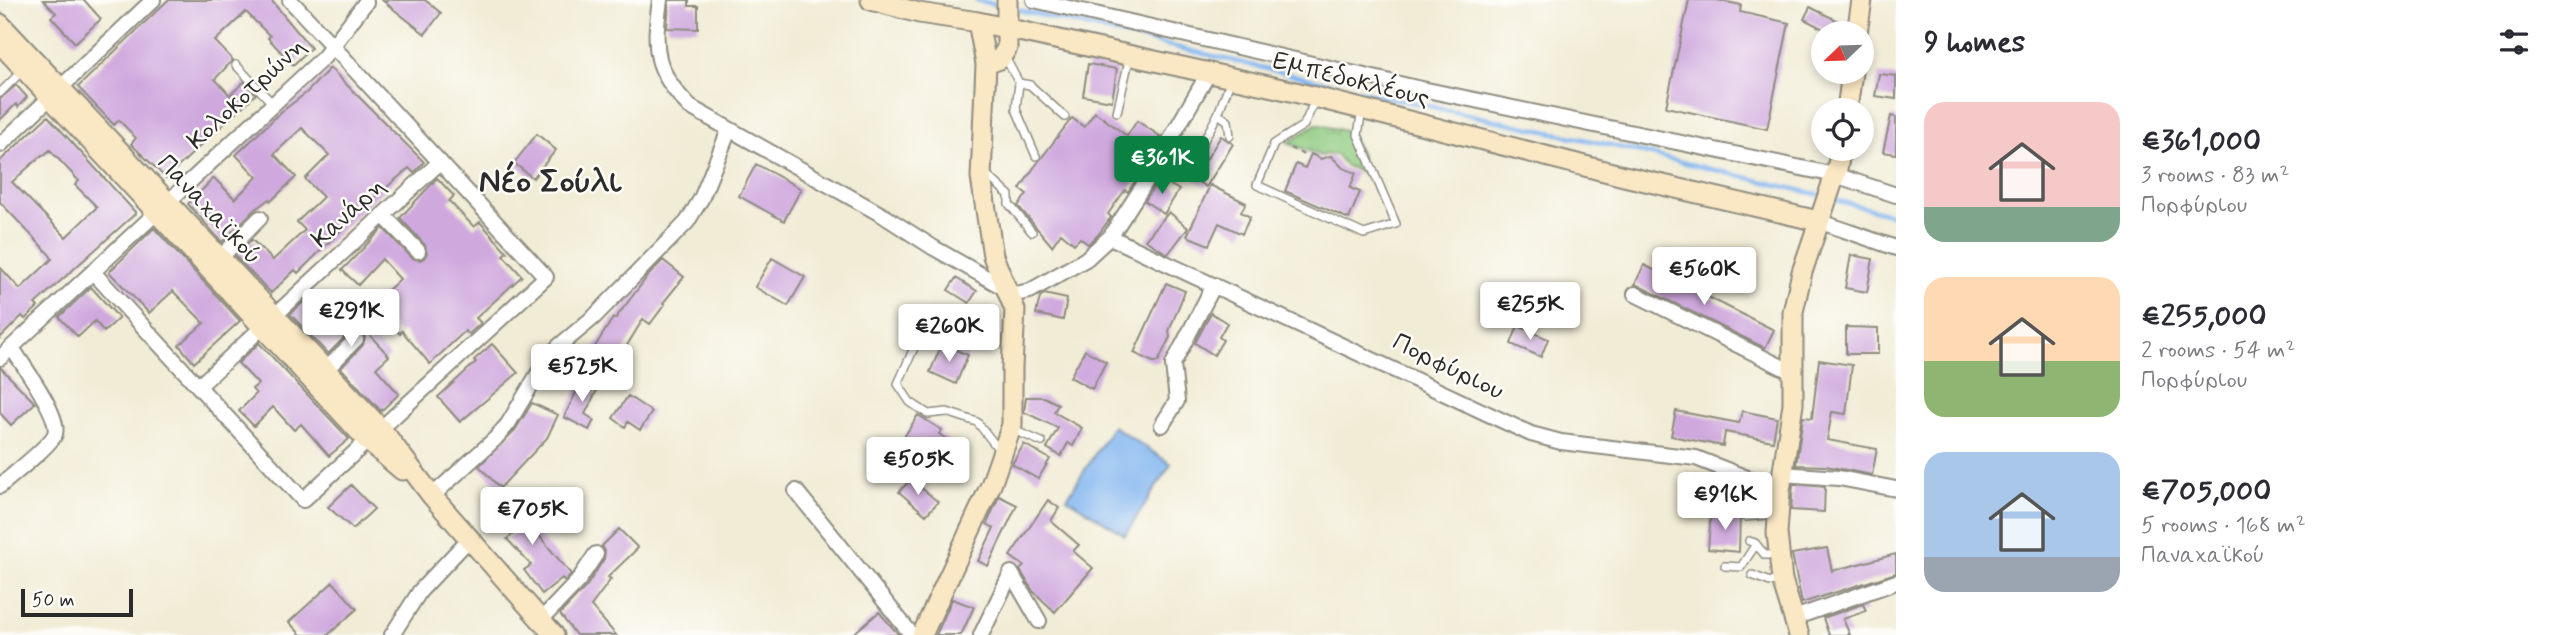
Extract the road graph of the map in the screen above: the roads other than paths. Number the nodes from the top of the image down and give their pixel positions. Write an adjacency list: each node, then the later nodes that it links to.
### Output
1 (289, 0): 15 (street)
2 (660, 0): 32 (street)
3 (871, 0): 11 (main road, Εμπεδοκλέους)
4 (1007, 0): 13 (main road)
5 (1034, 0): 7 (street)
6 (1862, 0): 10 (main road)
7 (1054, 1): 40 (street)
8 (147, 2): 25 (street)
9 (366, 2): 15 (street, Κολοκοτρώνη)
10 (1859, 21)
11 (978, 22): 13 (main road, Εμπεδοκλέους); 18 (main road)
12 (0, 24): 25 (main road, Παναχαϊκού)
13 (1009, 29): 16 (main road); 17 (main road, Εμπεδοκλέους)
14 (0, 43): 20 (main road, Παναχαϊκού)
15 (332, 48): 27 (street, Κολοκοτρώνη); 37 (street)
16 (1004, 54): 18 (main road); 23 (lane)
17 (1130, 56): 21 (main road, Εμπεδοκλέους); 29 (lane)
18 (986, 64): 38 (main road)
19 (236, 65): 27 (lane)
20 (23, 70): 24 (lane); 25 (main road, Παναχαϊκού)
21 (1208, 74): 22 (main road, Εμπεδοκλέους); 47 (street)
22 (1231, 79): 26 (main road, Εμπεδοκλέους); 30 (lane)
23 (1019, 83): 31 (lane); 35 (lane)
24 (0, 93)
25 (55, 94): 34 (street); 42 (main road, Παναχαϊκού)
26 (1317, 98): 28 (main road, Εμπεδοκλέους); 28 (lane)
27 (273, 104): 42 (street, Κολοκοτρώνη)
28 (1362, 109): 45 (main road, Εμπεδοκλέους)
29 (1118, 112)
30 (1218, 114): 33 (lane); 39 (lane)
31 (1065, 117)
32 (729, 130): 52 (street); 58 (street)
33 (1230, 136)
34 (0, 145)
35 (1036, 156)
36 (1838, 161): 40 (main road)
37 (440, 162): 43 (street, Κανάρη); 67 (street)
38 (981, 169): 46 (lane); 52 (main road)
39 (1184, 177)
40 (1833, 179): 41 (street); 45 (main road)
41 (1896, 195)
42 (161, 208): 50 (main road, Παναχαϊκού); 51 (street, Κολοκοτρώνη); 55 (main road, Παναχαϊκού)
43 (383, 215): 49 (street); 55 (street, Κανάρη)
44 (260, 218): 50 (street)
45 (1819, 218): 48 (street); 62 (main road)
46 (1032, 232)
47 (1110, 237): 52 (street); 53 (street, Πορφύριου)
48 (1896, 248)
49 (418, 251)
50 (219, 259): 55 (main road, Παναχαϊκού)
51 (93, 272): 59 (street, Κολοκοτρώνη); 64 (street)
52 (1003, 285): 66 (main road)
53 (1214, 285): 65 (street); 70 (street, Πορφύριου)
54 (1635, 294): 62 (street)
55 (267, 322): 61 (main road, Παναχαϊκού); 64 (street, Κανάρη); 67 (main road, Παναχαϊκού)
56 (356, 340): 61 (street)
57 (924, 345): 69 (lane)
58 (558, 347): 63 (street); 74 (street)
59 (12, 348): 60 (street, Κολοκοτρώνη); 71 (street)
60 (0, 358)
61 (325, 371): 67 (main road, Παναχαϊκού)
62 (1794, 373): 70 (main road)
63 (607, 380)
64 (199, 386): 67 (street)
65 (1162, 425)
66 (1011, 429): 68 (lane); 69 (main road)
67 (375, 436): 74 (main road, Παναχαϊκού)
68 (1042, 442)
69 (1003, 454): 90 (main road)
70 (1781, 483): 72 (street, Πορφύριου); 75 (main road)
71 (0, 486)
72 (1896, 489)
73 (796, 491): 89 (street)
74 (432, 496): 77 (main road, Παναχαϊκού)
75 (1779, 514): 76 (lane); 79 (main road)
76 (1745, 517)
77 (470, 538): 84 (main road, Παναχαϊκού); 87 (street)
78 (596, 554): 84 (street)
79 (1779, 555): 80 (lane); 82 (main road)
80 (1725, 566)
81 (1752, 575): 82 (lane)
82 (1782, 580): 86 (main road)
83 (1896, 582): 86 (street)
84 (541, 620): 88 (main road, Παναχαϊκού)
85 (1038, 621): 91 (street)
86 (1797, 626)
87 (392, 635)
88 (554, 635)
89 (912, 635)
90 (922, 635)
91 (981, 635)

